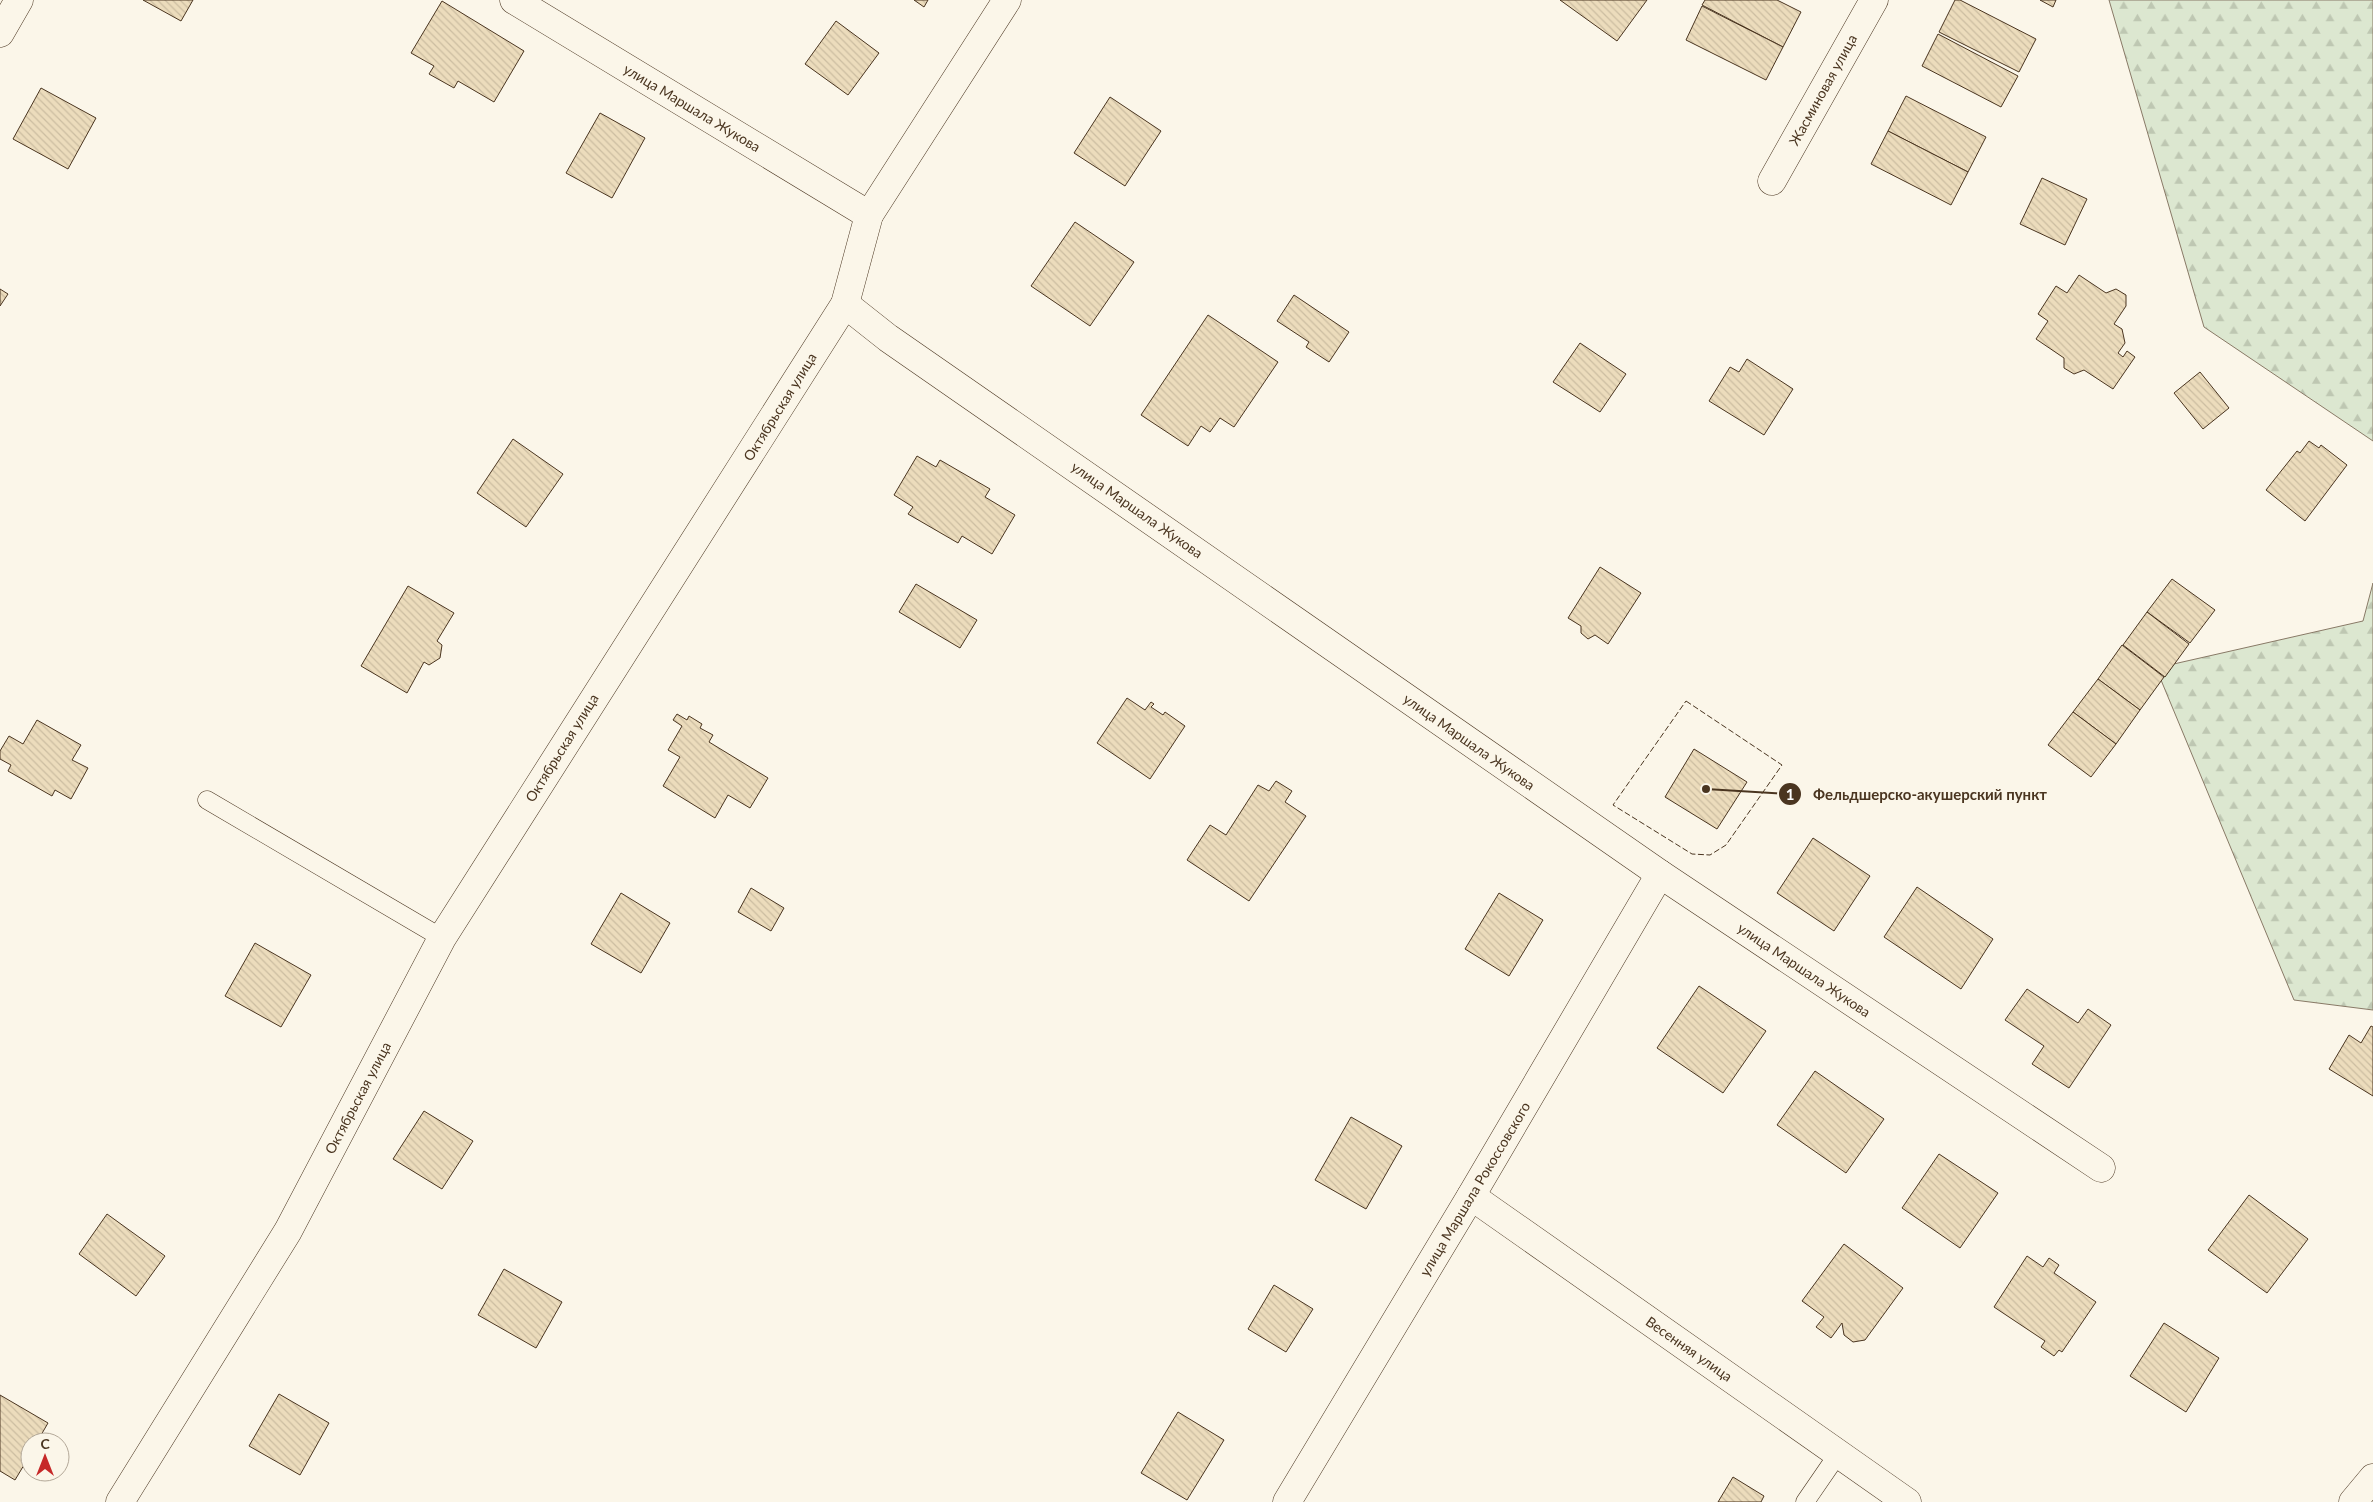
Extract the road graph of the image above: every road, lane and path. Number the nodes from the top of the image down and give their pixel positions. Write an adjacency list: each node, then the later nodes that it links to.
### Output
1 (19, 0): 5 (street)
2 (514, 0): 7 (street, улица Маршала Жукова)
3 (1006, 0): 7 (street, Октябрьская улица)
4 (1874, 0): 6 (street, Жасминовая улица)
5 (0, 33)
6 (1772, 181)
7 (869, 215): 8 (street, Октябрьская улица)
8 (845, 304): 10 (street, улица Маршала Жукова); 11 (street, Октябрьская улица)
9 (207, 800): 11 (lane)
10 (1660, 874): 12 (street, улица Маршала Жукова); 13 (street, улица Маршала Рокоссовского)
11 (442, 938): 16 (street, Октябрьская улица)
12 (2101, 1168)
13 (1471, 1196): 14 (street, Весенняя улица); 17 (street, улица Маршала Рокоссовского)
14 (1838, 1454): 18 (lane); 19 (street, Весенняя улица)
15 (2373, 1478): 20 (street)
16 (120, 1502)
17 (1287, 1502)
18 (1804, 1502)
19 (1906, 1502)
20 (2353, 1502)

